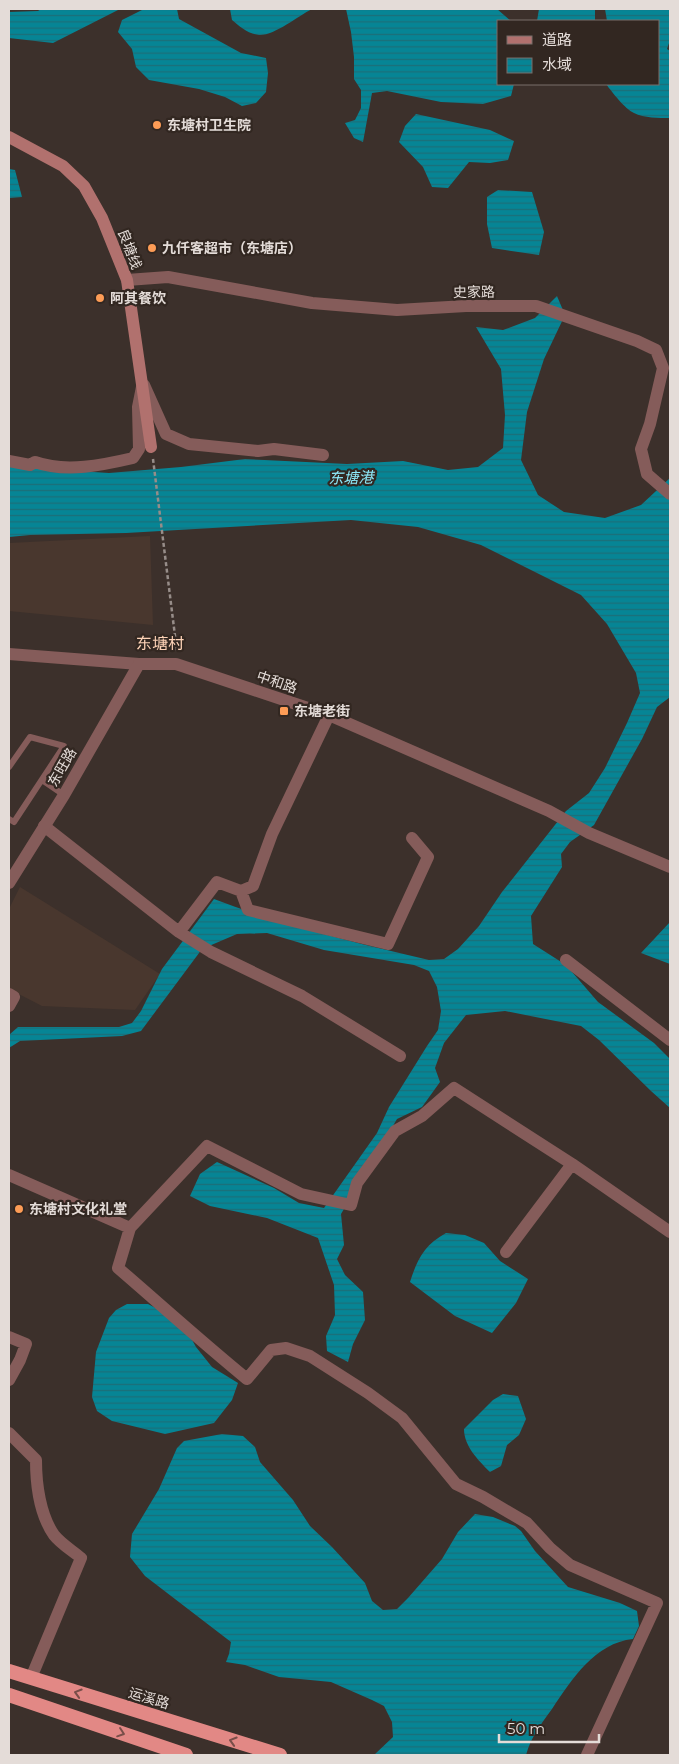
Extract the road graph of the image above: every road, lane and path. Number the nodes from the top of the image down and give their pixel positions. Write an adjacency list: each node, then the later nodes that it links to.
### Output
1 (9, 137): 2 (main road, 良塘线)
2 (126, 280): 3 (main road, 良塘线); 7 (street, 史家路)
3 (143, 382): 4 (main road, 良塘线); 5 (street); 6 (street)
4 (151, 447): 10 (path)
5 (323, 455)
6 (9, 461)
7 (670, 494)
8 (9, 654): 9 (street, 中和路)
9 (139, 664): 10 (street, 中和路); 14 (street, 东旺路)
10 (176, 664): 11 (street, 中和路)
11 (329, 715): 18 (street, 中和路); 20 (street)
12 (9, 767): 13 (lane)
13 (42, 780): 14 (lane); 15 (lane)
14 (64, 795): 16 (street, 东旺路)
15 (9, 819)
16 (44, 826): 19 (street, 东旺路); 21 (street)
17 (412, 838): 20 (street)
18 (670, 867)
19 (9, 883)
20 (241, 891): 21 (street)
21 (179, 932): 26 (street)
22 (566, 960): 25 (street)
23 (9, 994): 24 (street)
24 (9, 1006)
25 (669, 1037)
26 (400, 1056)
27 (572, 1164): 29 (street); 30 (street); 31 (street)
28 (9, 1175): 29 (street)
29 (130, 1228): 40 (street)
30 (670, 1232)
31 (506, 1252)
32 (9, 1336): 33 (street)
33 (9, 1380)
34 (9, 1433): 36 (street)
35 (9, 1671): 36 (highway, 运溪路)
36 (31, 1678): 39 (highway, 运溪路, one-way to 36)
37 (9, 1695): 38 (highway, one-way to 38)
38 (186, 1755)
39 (280, 1755)
40 (587, 1755)

